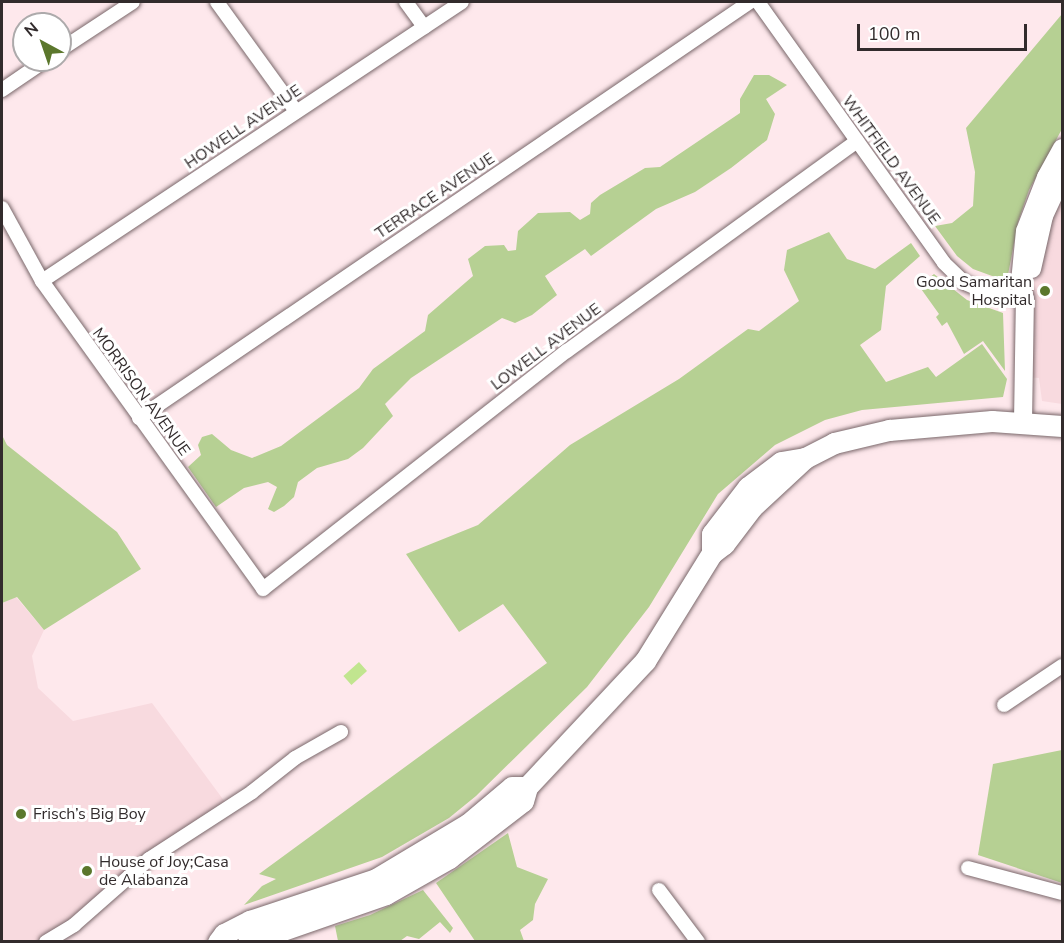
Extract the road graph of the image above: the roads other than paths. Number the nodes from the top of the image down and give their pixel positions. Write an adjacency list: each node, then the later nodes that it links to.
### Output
1 (133, 2): 8 (street)
2 (217, 2): 11 (street)
3 (406, 2): 7 (street)
4 (462, 2): 7 (street, HOWELL AVENUE)
5 (750, 2): 18 (street, TERRACE AVENUE)
6 (758, 2): 12 (street, WHITFIELD AVENUE)
7 (424, 27): 11 (street, HOWELL AVENUE)
8 (72, 42)
9 (28, 72): 10 (street)
10 (2, 90)
11 (296, 111): 16 (street, HOWELL AVENUE)
12 (857, 141): 17 (street, WHITFIELD AVENUE); 21 (street, LOWELL AVENUE)
13 (1062, 148): 17 (street)
14 (1062, 177): 17 (street)
15 (2, 208): 16 (street, MORRISON AVENUE)
16 (42, 281): 18 (street, MORRISON AVENUE)
17 (1025, 299): 19 (street)
18 (140, 418): 21 (street, MORRISON AVENUE)
19 (1023, 422): 20 (main road); 25 (main road)
20 (1062, 426)
21 (263, 589)
22 (1061, 669): 23 (street)
23 (1004, 705)
24 (341, 732): 29 (street)
25 (527, 787): 30 (main road); 31 (main road)
26 (968, 868): 28 (street)
27 (659, 890): 32 (street)
28 (1062, 893)
29 (46, 942)
30 (218, 942)
31 (248, 942)
32 (698, 942)

